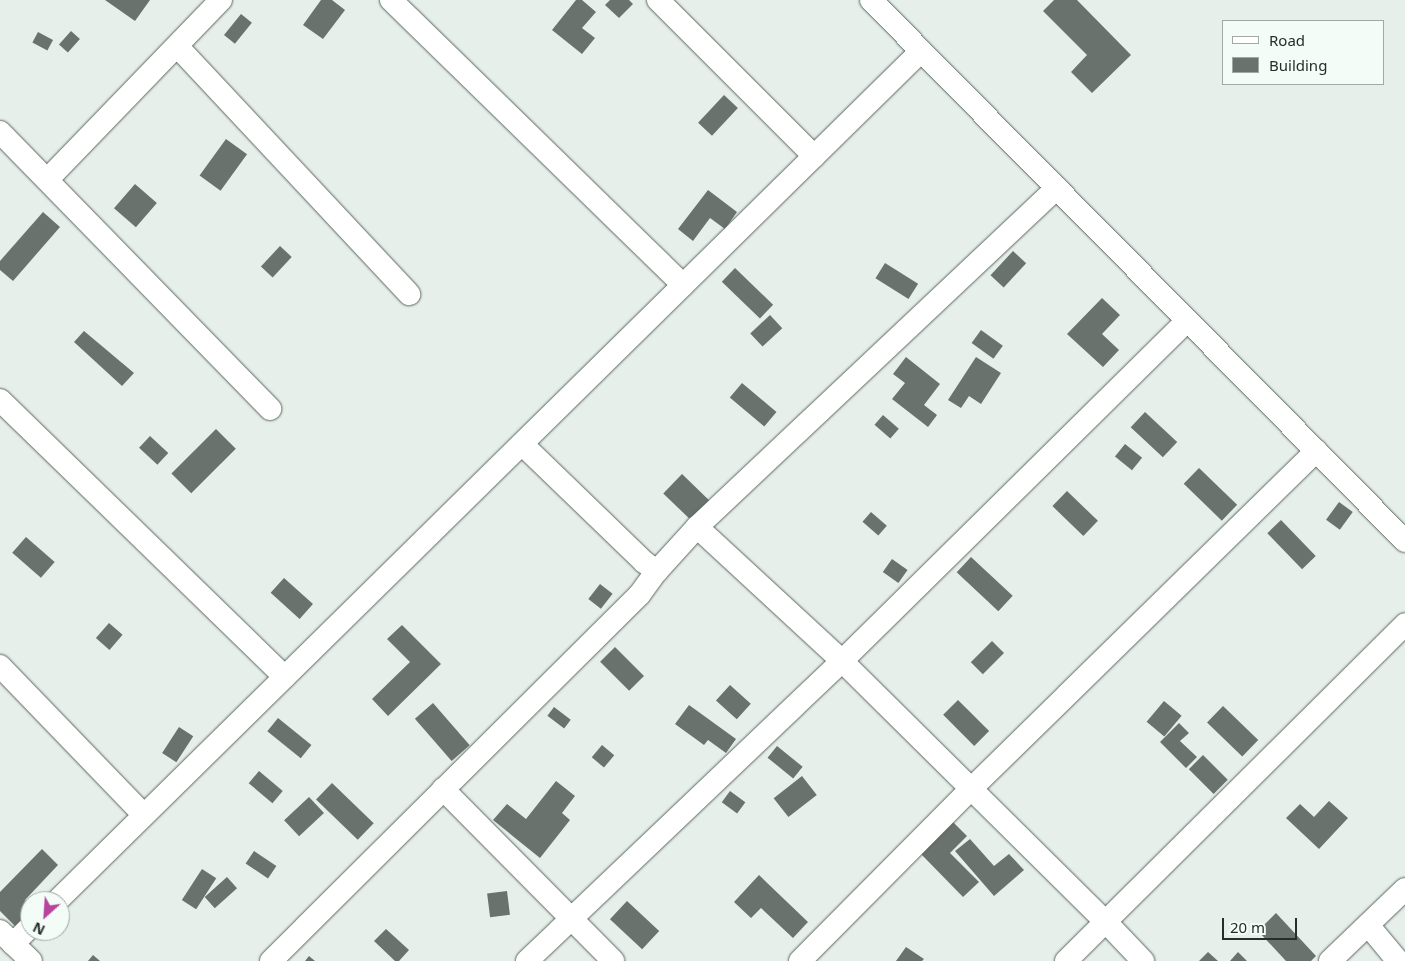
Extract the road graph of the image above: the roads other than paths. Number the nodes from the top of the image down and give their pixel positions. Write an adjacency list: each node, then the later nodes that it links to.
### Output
1 (221, 0): 5 (street)
2 (391, 0): 11 (street)
3 (658, 0): 8 (street)
4 (871, 0): 6 (street)
5 (177, 46): 9 (street); 12 (street)
6 (921, 51): 8 (street); 10 (street)
7 (0, 132): 9 (street)
8 (814, 156): 11 (street)
9 (48, 179): 15 (street)
10 (1057, 188): 13 (street); 18 (street)
11 (683, 285): 16 (street)
12 (408, 294)
13 (1187, 320): 17 (street); 22 (street)
14 (0, 400): 24 (street)
15 (270, 409)
16 (522, 444): 20 (street); 24 (street)
17 (1316, 451): 19 (street); 25 (street)
18 (697, 527): 20 (street); 22 (street)
19 (1405, 541)
20 (657, 570): 26 (street)
21 (1405, 624): 31 (street)
22 (842, 661): 25 (street); 30 (street)
23 (0, 666): 27 (street)
24 (285, 677): 27 (street)
25 (972, 788): 31 (street); 39 (street)
26 (443, 789): 30 (street); 36 (street)
27 (144, 815): 29 (street)
28 (1405, 889): 32 (street)
29 (67, 891)
30 (570, 918): 37 (street); 38 (street)
31 (1106, 922): 40 (street); 41 (street)
32 (1368, 925): 42 (street); 43 (street)
33 (20, 931): 34 (street)
34 (7, 937): 35 (street)
35 (31, 961)
36 (271, 961)
37 (527, 961)
38 (613, 961)
39 (800, 961)
40 (1066, 961)
41 (1143, 961)
42 (1330, 961)
43 (1398, 961)

